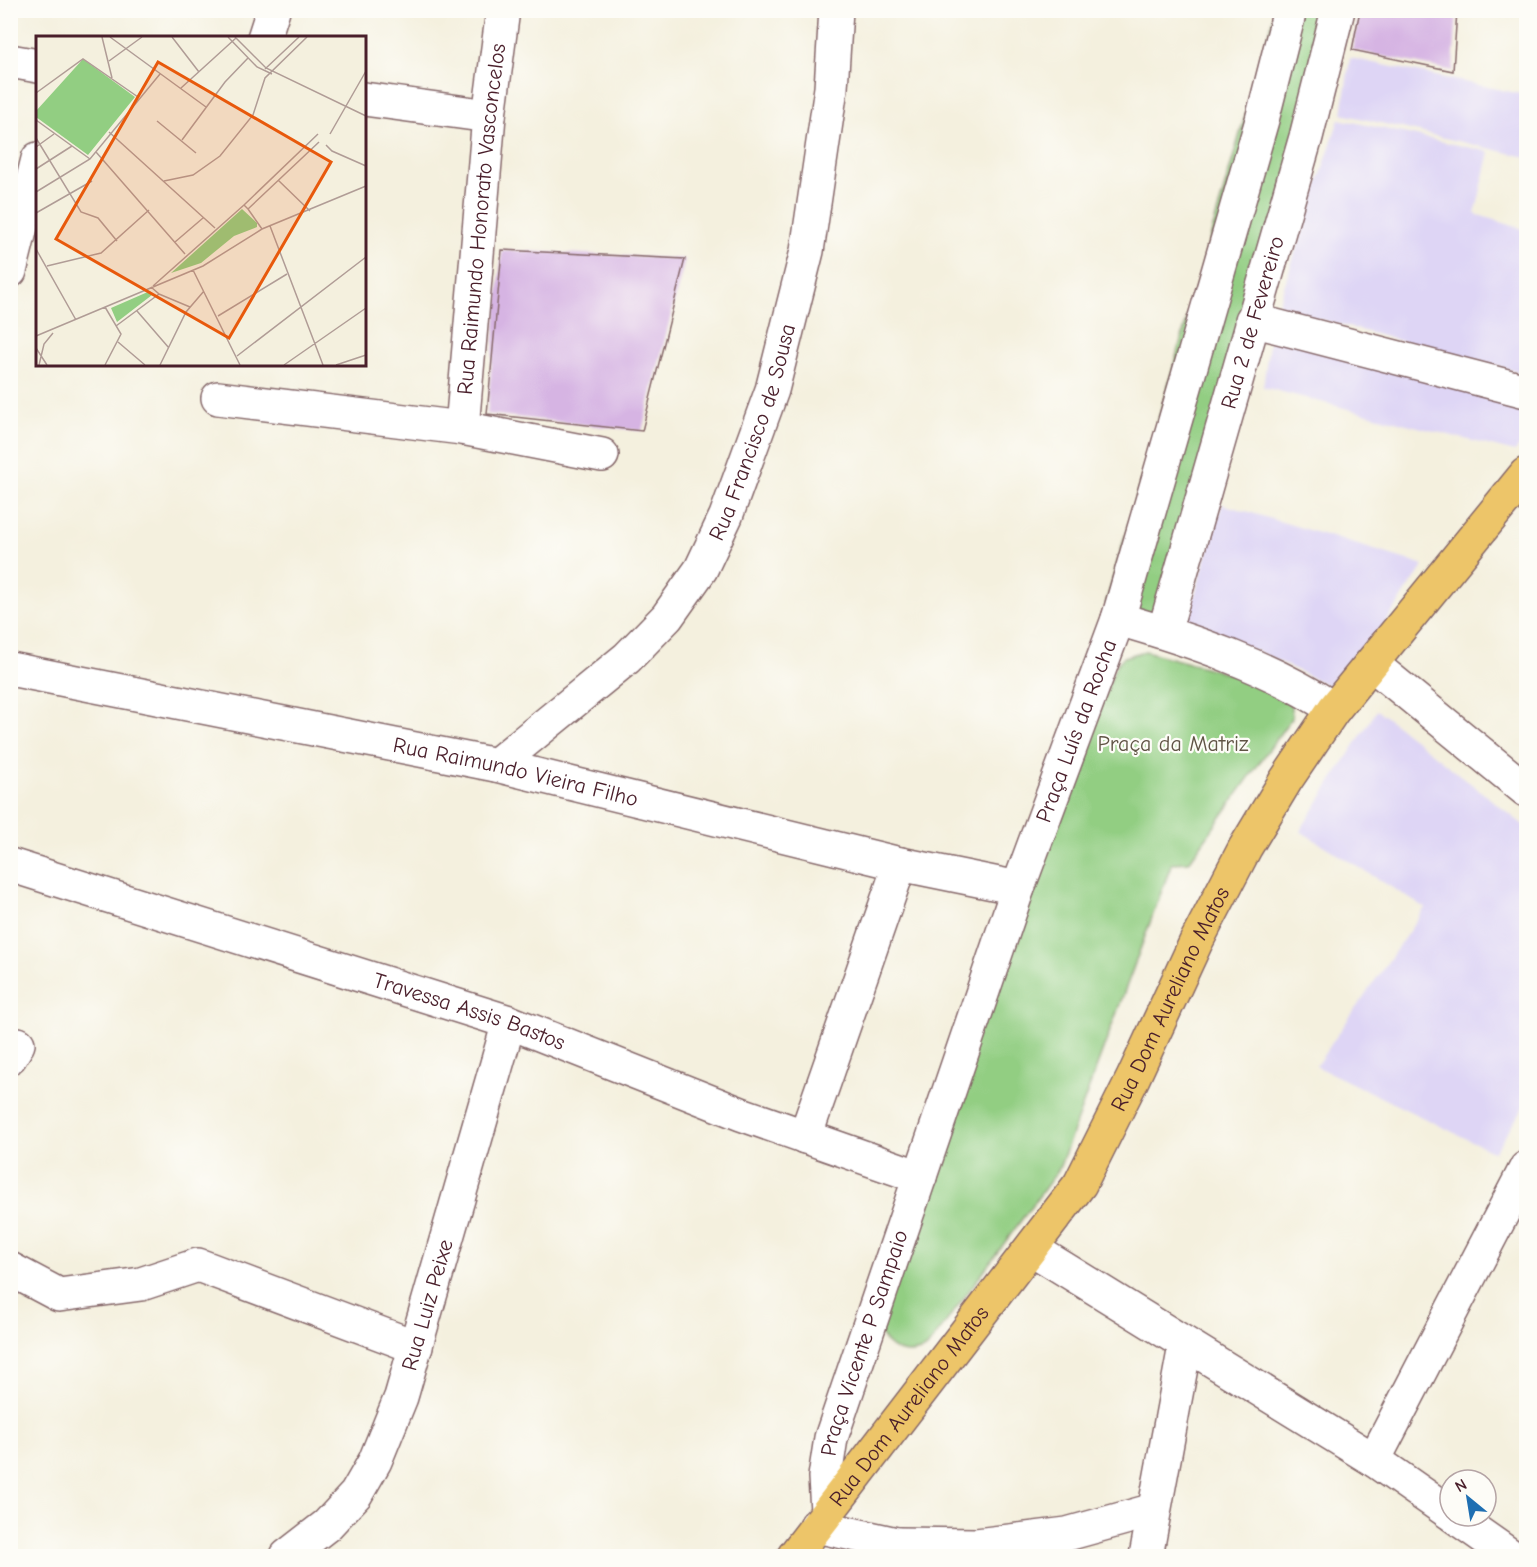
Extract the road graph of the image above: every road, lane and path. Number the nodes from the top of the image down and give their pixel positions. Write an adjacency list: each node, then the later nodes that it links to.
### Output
1 (273, 10): 6 (street)
2 (503, 10): 10 (street, Rua Raimundo Honorato Vasconcelos)
3 (836, 10): 24 (street, Rua Francisco de Sousa)
4 (1290, 10): 19 (street, Rua 2 de Fevereiro)
5 (1338, 10): 13 (street, Rua 2 de Fevereiro)
6 (265, 36)
7 (10, 61): 8 (street)
8 (36, 66)
9 (366, 99): 10 (street)
10 (489, 116): 16 (street, Rua Raimundo Honorato Vasconcelos)
11 (36, 167): 12 (street)
12 (10, 271)
13 (1252, 320): 14 (street); 20 (street, Rua 2 de Fevereiro)
14 (1527, 391)
15 (218, 398): 16 (street, Rua Raimundo Honorato Vasconcelos)
16 (462, 428): 17 (street, Rua Raimundo Honorato Vasconcelos)
17 (602, 454)
18 (1527, 474): 21 (main road, Rua Dom Aureliano Matos)
19 (1118, 620): 20 (street, Praça Luís da Rocha); 28 (street, Praça Luís da Rocha)
20 (1164, 632): 23 (street, Praça Luís da Rocha)
21 (1374, 665): 23 (main road, Rua Dom Aureliano Matos); 25 (street)
22 (10, 669): 24 (street, Rua Raimundo Vieira Filho)
23 (1334, 709): 33 (main road, Rua Dom Aureliano Matos)
24 (496, 765): 26 (street, Rua Raimundo Vieira Filho)
25 (1527, 790)
26 (900, 864): 28 (street, Rua Raimundo Vieira Filho); 30 (street)
27 (10, 865): 29 (street, Travessa Assis Bastos)
28 (1018, 888): 32 (street, Praça Luís da Rocha)
29 (509, 1022): 30 (street, Travessa Assis Bastos); 36 (street, Rua Luiz Peixe)
30 (805, 1137): 32 (street, Travessa Assis Bastos)
31 (1527, 1168): 37 (street)
32 (920, 1177): 40 (street, Praça Vicente P Sampaio)
33 (1032, 1249): 35 (street); 40 (main road, Rua Dom Aureliano Matos)
34 (10, 1269): 36 (street)
35 (1185, 1346): 37 (street); 39 (street)
36 (416, 1347): 43 (street, Rua Luiz Peixe)
37 (1374, 1460): 38 (street)
38 (1438, 1505)
39 (1154, 1510): 42 (street); 45 (street)
40 (822, 1518): 42 (street); 44 (main road, Rua Dom Aureliano Matos)
41 (1471, 1528): 46 (street)
42 (894, 1550)
43 (287, 1557)
44 (794, 1557)
45 (1146, 1557)
46 (1511, 1557)

